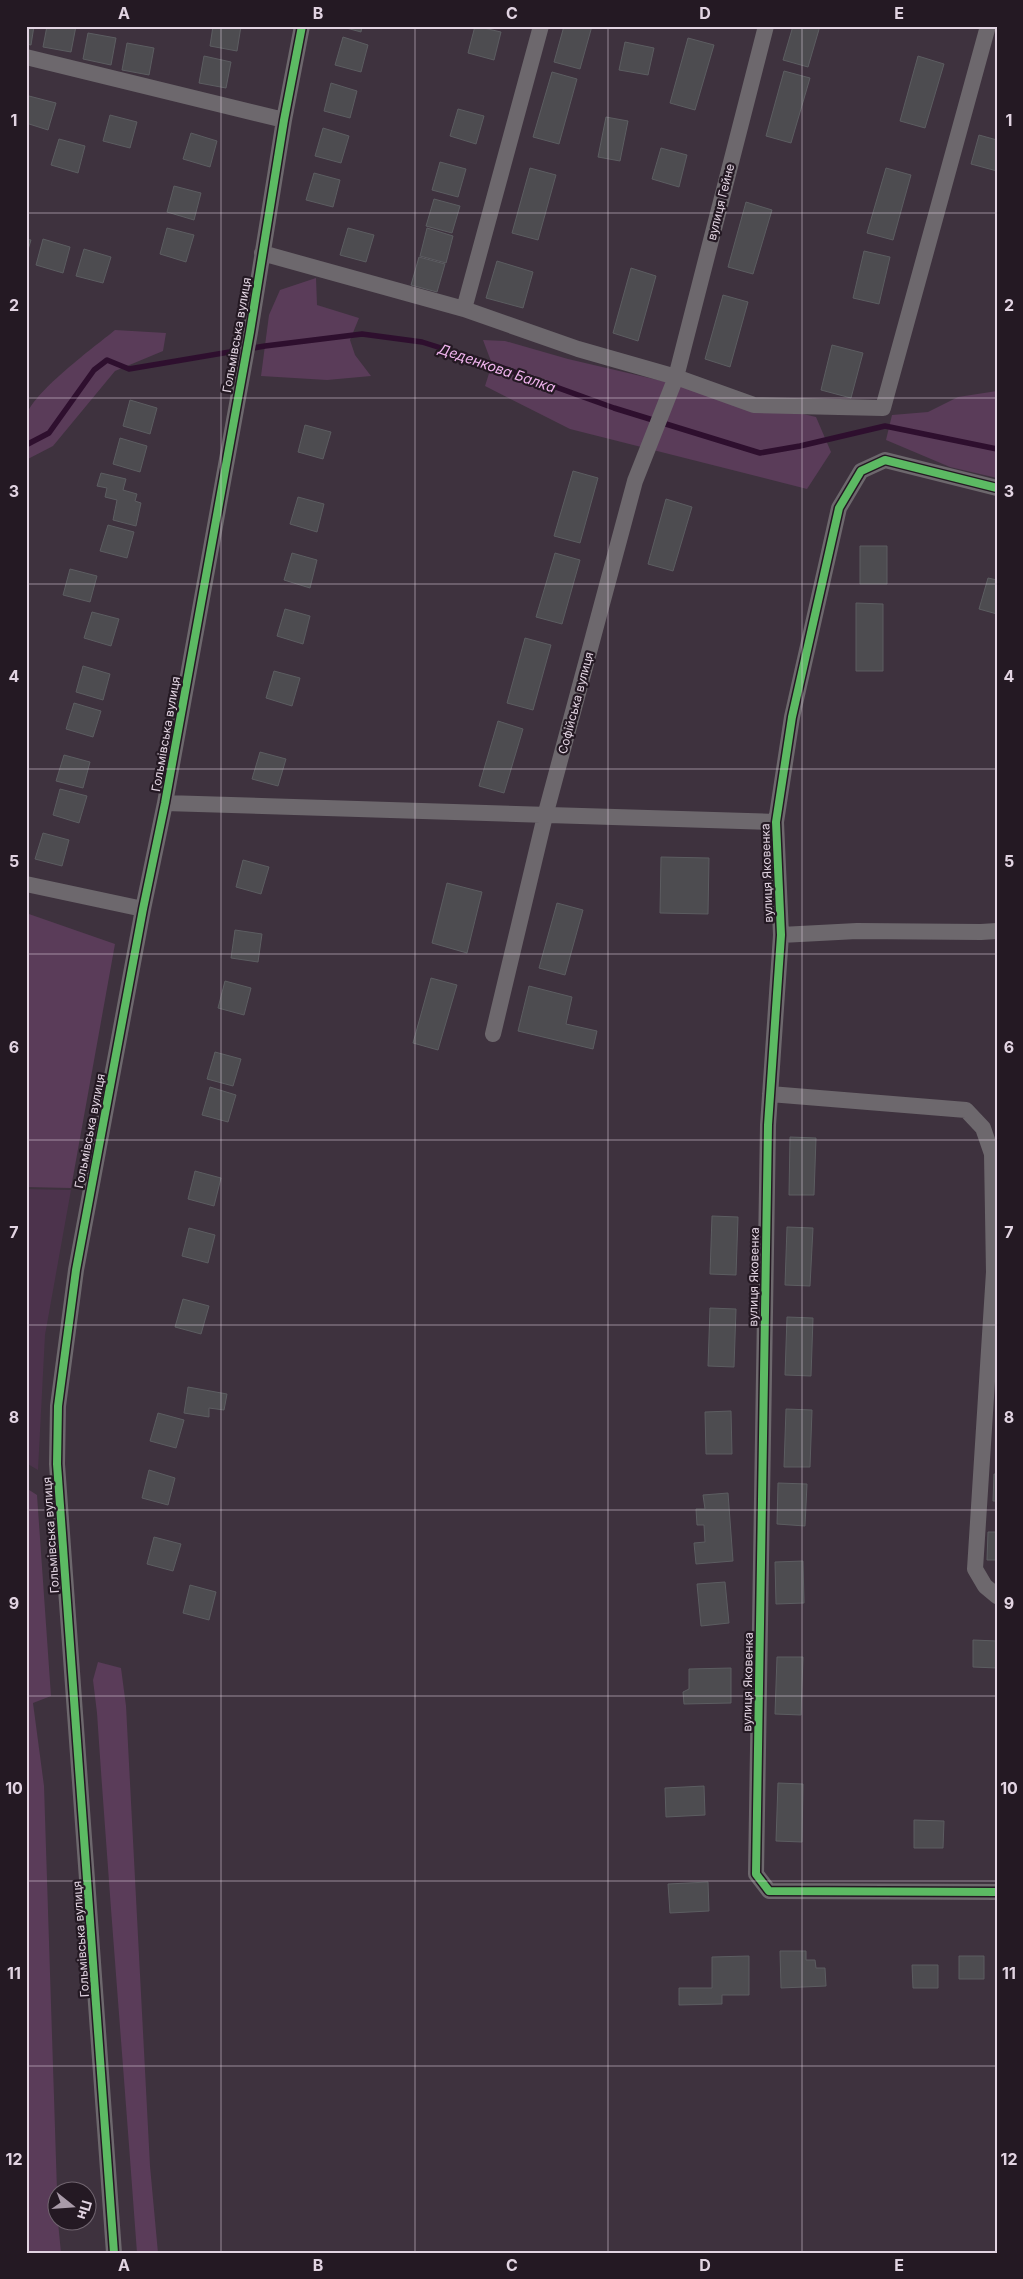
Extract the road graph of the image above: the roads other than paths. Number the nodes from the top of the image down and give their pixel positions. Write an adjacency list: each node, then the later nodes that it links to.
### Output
1 (302, 26): 6 (street, Гольмівська вулиця)
2 (541, 26): 8 (street)
3 (766, 26): 9 (street, вулиця Гейне)
4 (988, 26): 9 (street)
5 (26, 57): 6 (street)
6 (284, 120): 7 (street, Гольмівська вулиця)
7 (262, 253): 8 (street); 11 (street, Гольмівська вулиця)
8 (464, 309): 9 (street)
9 (676, 377): 12 (street, Софійська вулиця)
10 (997, 488): 13 (street, вулиця Яковенка)
11 (165, 803): 12 (street); 15 (street, Гольмівська вулиця)
12 (545, 816): 13 (street); 18 (street, Софійська вулиця)
13 (776, 822): 17 (street, вулиця Яковенка)
14 (26, 884): 15 (street)
15 (143, 910): 22 (street, Гольмівська вулиця)
16 (997, 931): 17 (street)
17 (781, 935): 19 (street, вулиця Яковенка)
18 (493, 1034)
19 (770, 1094): 20 (street); 21 (street, вулиця Яковенка)
20 (997, 1596)
21 (997, 1892)
22 (114, 2253)

